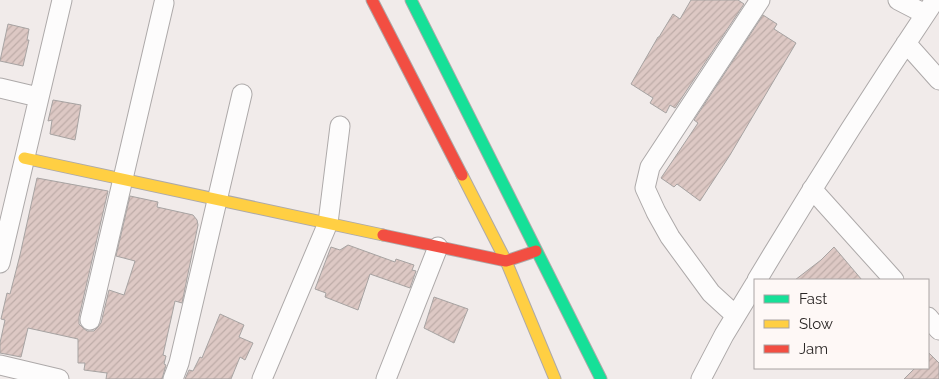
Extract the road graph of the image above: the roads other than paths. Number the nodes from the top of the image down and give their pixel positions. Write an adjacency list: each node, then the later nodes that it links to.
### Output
1 (62, 0): 12 (street)
2 (372, 0): 22 (street)
3 (411, 0): 21 (street)
4 (760, 0): 27 (street)
5 (898, 0): 7 (street)
6 (164, 3): 15 (street)
7 (930, 7): 8 (street)
8 (906, 43): 9 (street); 16 (street)
9 (939, 80)
10 (0, 88): 12 (street)
11 (242, 94): 18 (street)
12 (38, 97): 14 (street)
13 (340, 126): 19 (street)
14 (24, 158): 15 (street); 17 (street)
15 (124, 180): 18 (street); 29 (street)
16 (812, 189): 24 (street); 25 (street)
17 (8, 191): 23 (street)
18 (217, 200): 19 (street); 34 (street)
19 (328, 223): 20 (street); 35 (street)
20 (438, 247): 22 (street); 36 (street)
21 (536, 250): 22 (street); 39 (street)
22 (506, 262): 31 (street)
23 (0, 263)
24 (758, 279)
25 (893, 279)
26 (754, 286): 27 (street)
27 (735, 315): 40 (street)
28 (929, 319): 30 (street)
29 (90, 320)
30 (939, 330)
31 (547, 361): 37 (street); 38 (street)
32 (0, 365): 33 (street)
33 (59, 379)
34 (173, 379)
35 (262, 379)
36 (386, 379)
37 (540, 379)
38 (555, 379)
39 (601, 379)
40 (700, 379)

